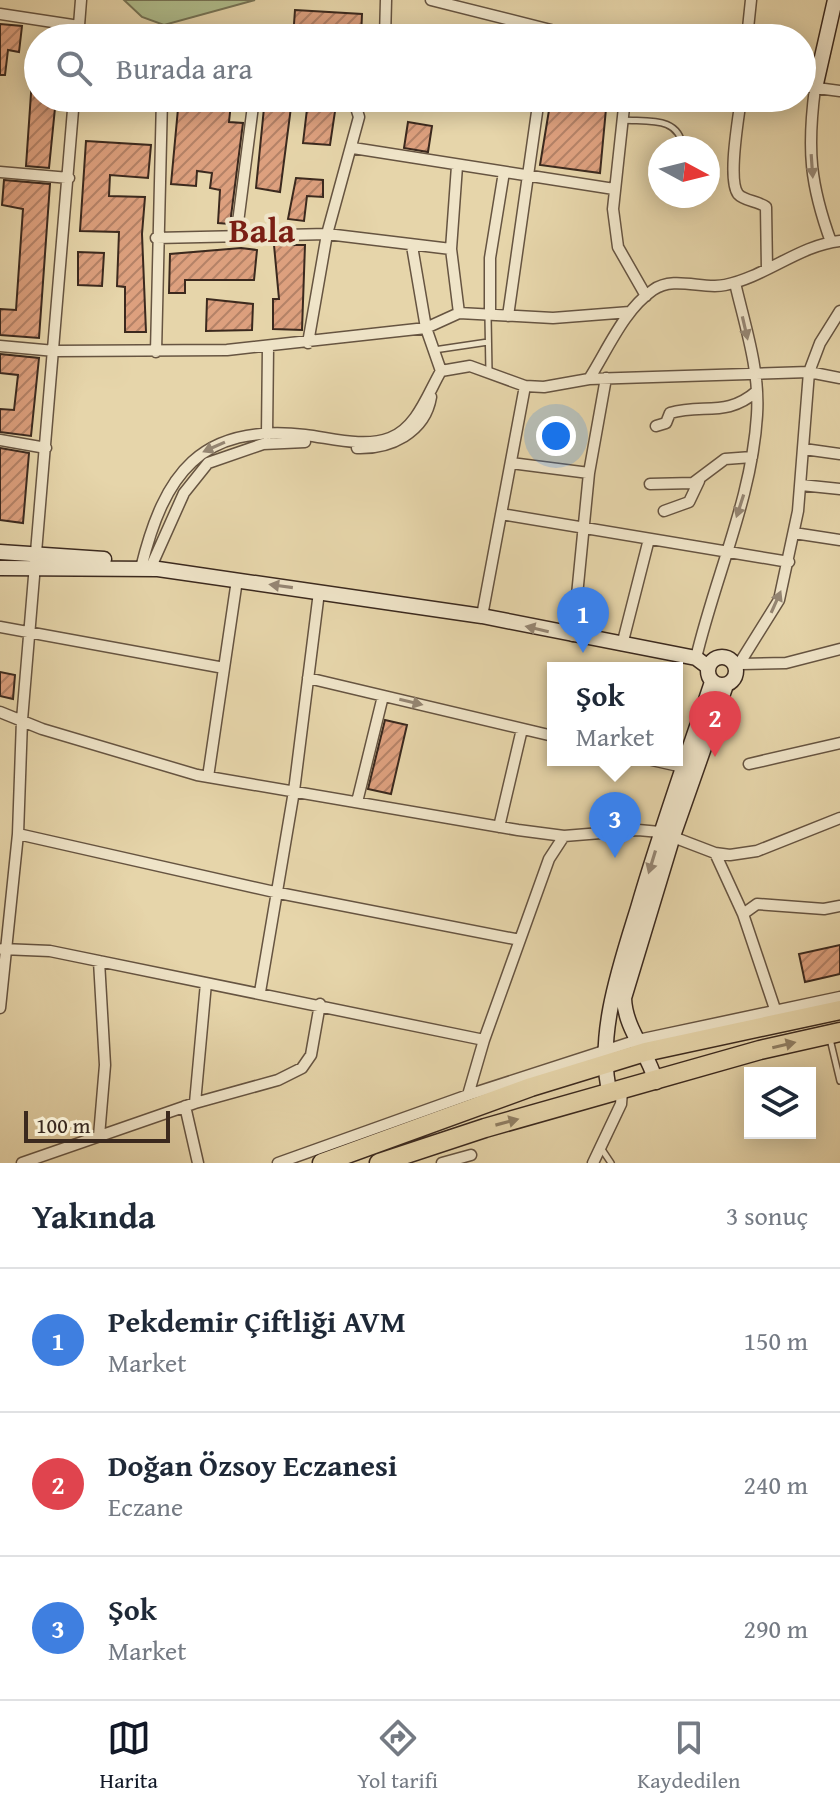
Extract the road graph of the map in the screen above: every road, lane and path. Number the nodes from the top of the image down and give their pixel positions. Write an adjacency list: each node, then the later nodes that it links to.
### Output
1 (81, 0): 8 (street)
2 (386, 0): 9 (street)
3 (431, 0): 10 (street)
4 (751, 0): 11 (street)
5 (835, 0): 12 (street)
6 (0, 14): 7 (street)
7 (66, 24)
8 (79, 24)
9 (386, 24)
10 (516, 24)
11 (748, 24)
12 (816, 64)
13 (816, 88): 14 (street)
14 (840, 91)
15 (73, 112): 30 (street)
16 (161, 112): 33 (street)
17 (252, 112): 34 (street)
18 (359, 112): 25 (street)
19 (537, 112): 29 (street)
20 (623, 112): 23 (street)
21 (739, 112): 38 (street)
22 (809, 112): 35 (street, one-way to 35)
23 (622, 120): 24 (lane); 31 (street)
24 (680, 136)
25 (353, 148): 26 (street); 32 (street)
26 (457, 166): 28 (street); 37 (street)
27 (0, 172): 30 (street)
28 (504, 172): 29 (street); 44 (street)
29 (528, 175): 31 (street); 45 (street)
30 (69, 178): 52 (street)
31 (614, 189): 40 (street)
32 (327, 234): 34 (street); 36 (street); 48 (street)
33 (156, 238): 34 (street); 53 (street)
34 (236, 238)
35 (836, 242): 38 (street)
36 (412, 246): 37 (street); 46 (street)
37 (451, 249): 43 (street)
38 (767, 269): 39 (street)
39 (735, 283): 40 (street); 57 (street, one-way to 57)
40 (646, 296): 42 (street)
41 (840, 311): 55 (street)
42 (630, 312): 45 (street); 60 (street)
43 (459, 313): 44 (street); 46 (street)
44 (489, 315): 45 (street); 47 (lane)
45 (508, 316)
46 (426, 328): 48 (street); 51 (street)
47 (488, 342): 51 (lane); 56 (lane)
48 (308, 343): 50 (street)
49 (0, 346): 52 (street)
50 (268, 347): 53 (street); 65 (street)
51 (434, 350): 54 (street)
52 (55, 351): 53 (street); 67 (street)
53 (156, 352)
54 (441, 371): 56 (street); 62 (street)
55 (809, 372): 57 (street); 59 (street); 68 (street)
56 (489, 373): 61 (street)
57 (756, 374): 58 (street); 63 (street)
58 (606, 378): 60 (street); 72 (street)
59 (840, 378)
60 (589, 379): 61 (street)
61 (525, 386): 71 (street)
62 (431, 387): 65 (street); 87 (street)
63 (757, 391): 64 (street); 70 (street)
64 (656, 426)
65 (267, 435): 87 (street, one-way to 87)
66 (0, 440): 67 (street)
67 (46, 448): 85 (street)
68 (804, 449): 69 (street); 75 (street)
69 (840, 454)
70 (752, 457): 73 (street); 83 (street, one-way to 83)
71 (511, 463): 72 (street); 78 (street)
72 (589, 473): 79 (street)
73 (699, 481): 74 (street); 77 (street)
74 (650, 484)
75 (801, 485): 76 (street); 80 (street)
76 (840, 489)
77 (664, 511)
78 (501, 514): 79 (street); 91 (street)
79 (583, 530): 81 (street); 94 (street)
80 (794, 533): 82 (street); 86 (street)
81 (649, 539): 83 (street); 95 (street)
82 (840, 540)
83 (726, 551): 86 (street); 101 (street)
84 (0, 552): 85 (street)
85 (36, 561): 87 (street); 88 (street); 93 (street)
86 (789, 562): 99 (street, one-way to 86)
87 (149, 566): 89 (street)
88 (0, 568)
89 (237, 580): 90 (street, one-way to 89); 100 (street)
90 (319, 592): 91 (street); 102 (street)
91 (482, 616): 94 (street, one-way to 91)
92 (0, 627): 93 (street)
93 (30, 634): 100 (street); 105 (street)
94 (573, 636): 95 (street)
95 (622, 645): 97 (street)
96 (840, 649): 99 (street)
97 (676, 662)
98 (683, 664): 101 (street)
99 (739, 666): 101 (street); 101 (street)
100 (224, 668): 112 (street)
101 (711, 673): 111 (street); 118 (street)
102 (308, 678): 103 (street); 113 (street)
103 (383, 696): 106 (street, one-way to 106); 114 (street)
104 (0, 712): 105 (street)
105 (22, 720): 112 (street); 117 (street)
106 (522, 729): 107 (street); 116 (street)
107 (547, 735)
108 (840, 743): 109 (street)
109 (749, 764)
110 (679, 766): 111 (street)
111 (683, 767): 118 (street)
112 (208, 777): 113 (street)
113 (294, 791): 114 (street); 121 (street)
114 (357, 802): 116 (street)
115 (840, 818): 120 (street)
116 (499, 827): 119 (street)
117 (18, 834): 121 (street); 125 (street)
118 (667, 834): 119 (street); 120 (street); 136 (street); 137 (street, one-way to 137)
119 (564, 836): 124 (street)
120 (715, 853): 123 (street)
121 (279, 893): 124 (street); 128 (street)
122 (840, 906): 123 (street)
123 (743, 914): 133 (street)
124 (520, 940): 135 (street)
125 (3, 950): 126 (street); 131 (street)
126 (99, 961): 127 (street); 144 (street)
127 (206, 983): 128 (street); 142 (street)
128 (260, 992): 130 (street)
129 (840, 997): 133 (street)
130 (320, 1004): 135 (street); 142 (street)
131 (0, 1008)
132 (840, 1010): 136 (highway)
133 (776, 1012): 136 (street)
134 (834, 1033): 138 (lane); 139 (highway, one-way to 134)
135 (484, 1040): 141 (street)
136 (642, 1046): 137 (highway); 139 (street)
137 (606, 1057): 140 (street); 141 (street); 150 (highway)
138 (840, 1081)
139 (656, 1082): 140 (highway)
140 (616, 1092): 143 (highway, one-way to 140); 145 (street)
141 (468, 1095): 149 (street)
142 (190, 1105): 144 (street); 148 (street)
143 (464, 1135): 146 (street); 151 (highway)
144 (99, 1136): 147 (street)
145 (601, 1147): 153 (street); 154 (lane)
146 (472, 1159): 152 (street)
147 (22, 1163)
148 (198, 1163)
149 (278, 1163)
150 (322, 1163)
151 (379, 1163)
152 (442, 1163)
153 (593, 1163)
154 (611, 1163)

